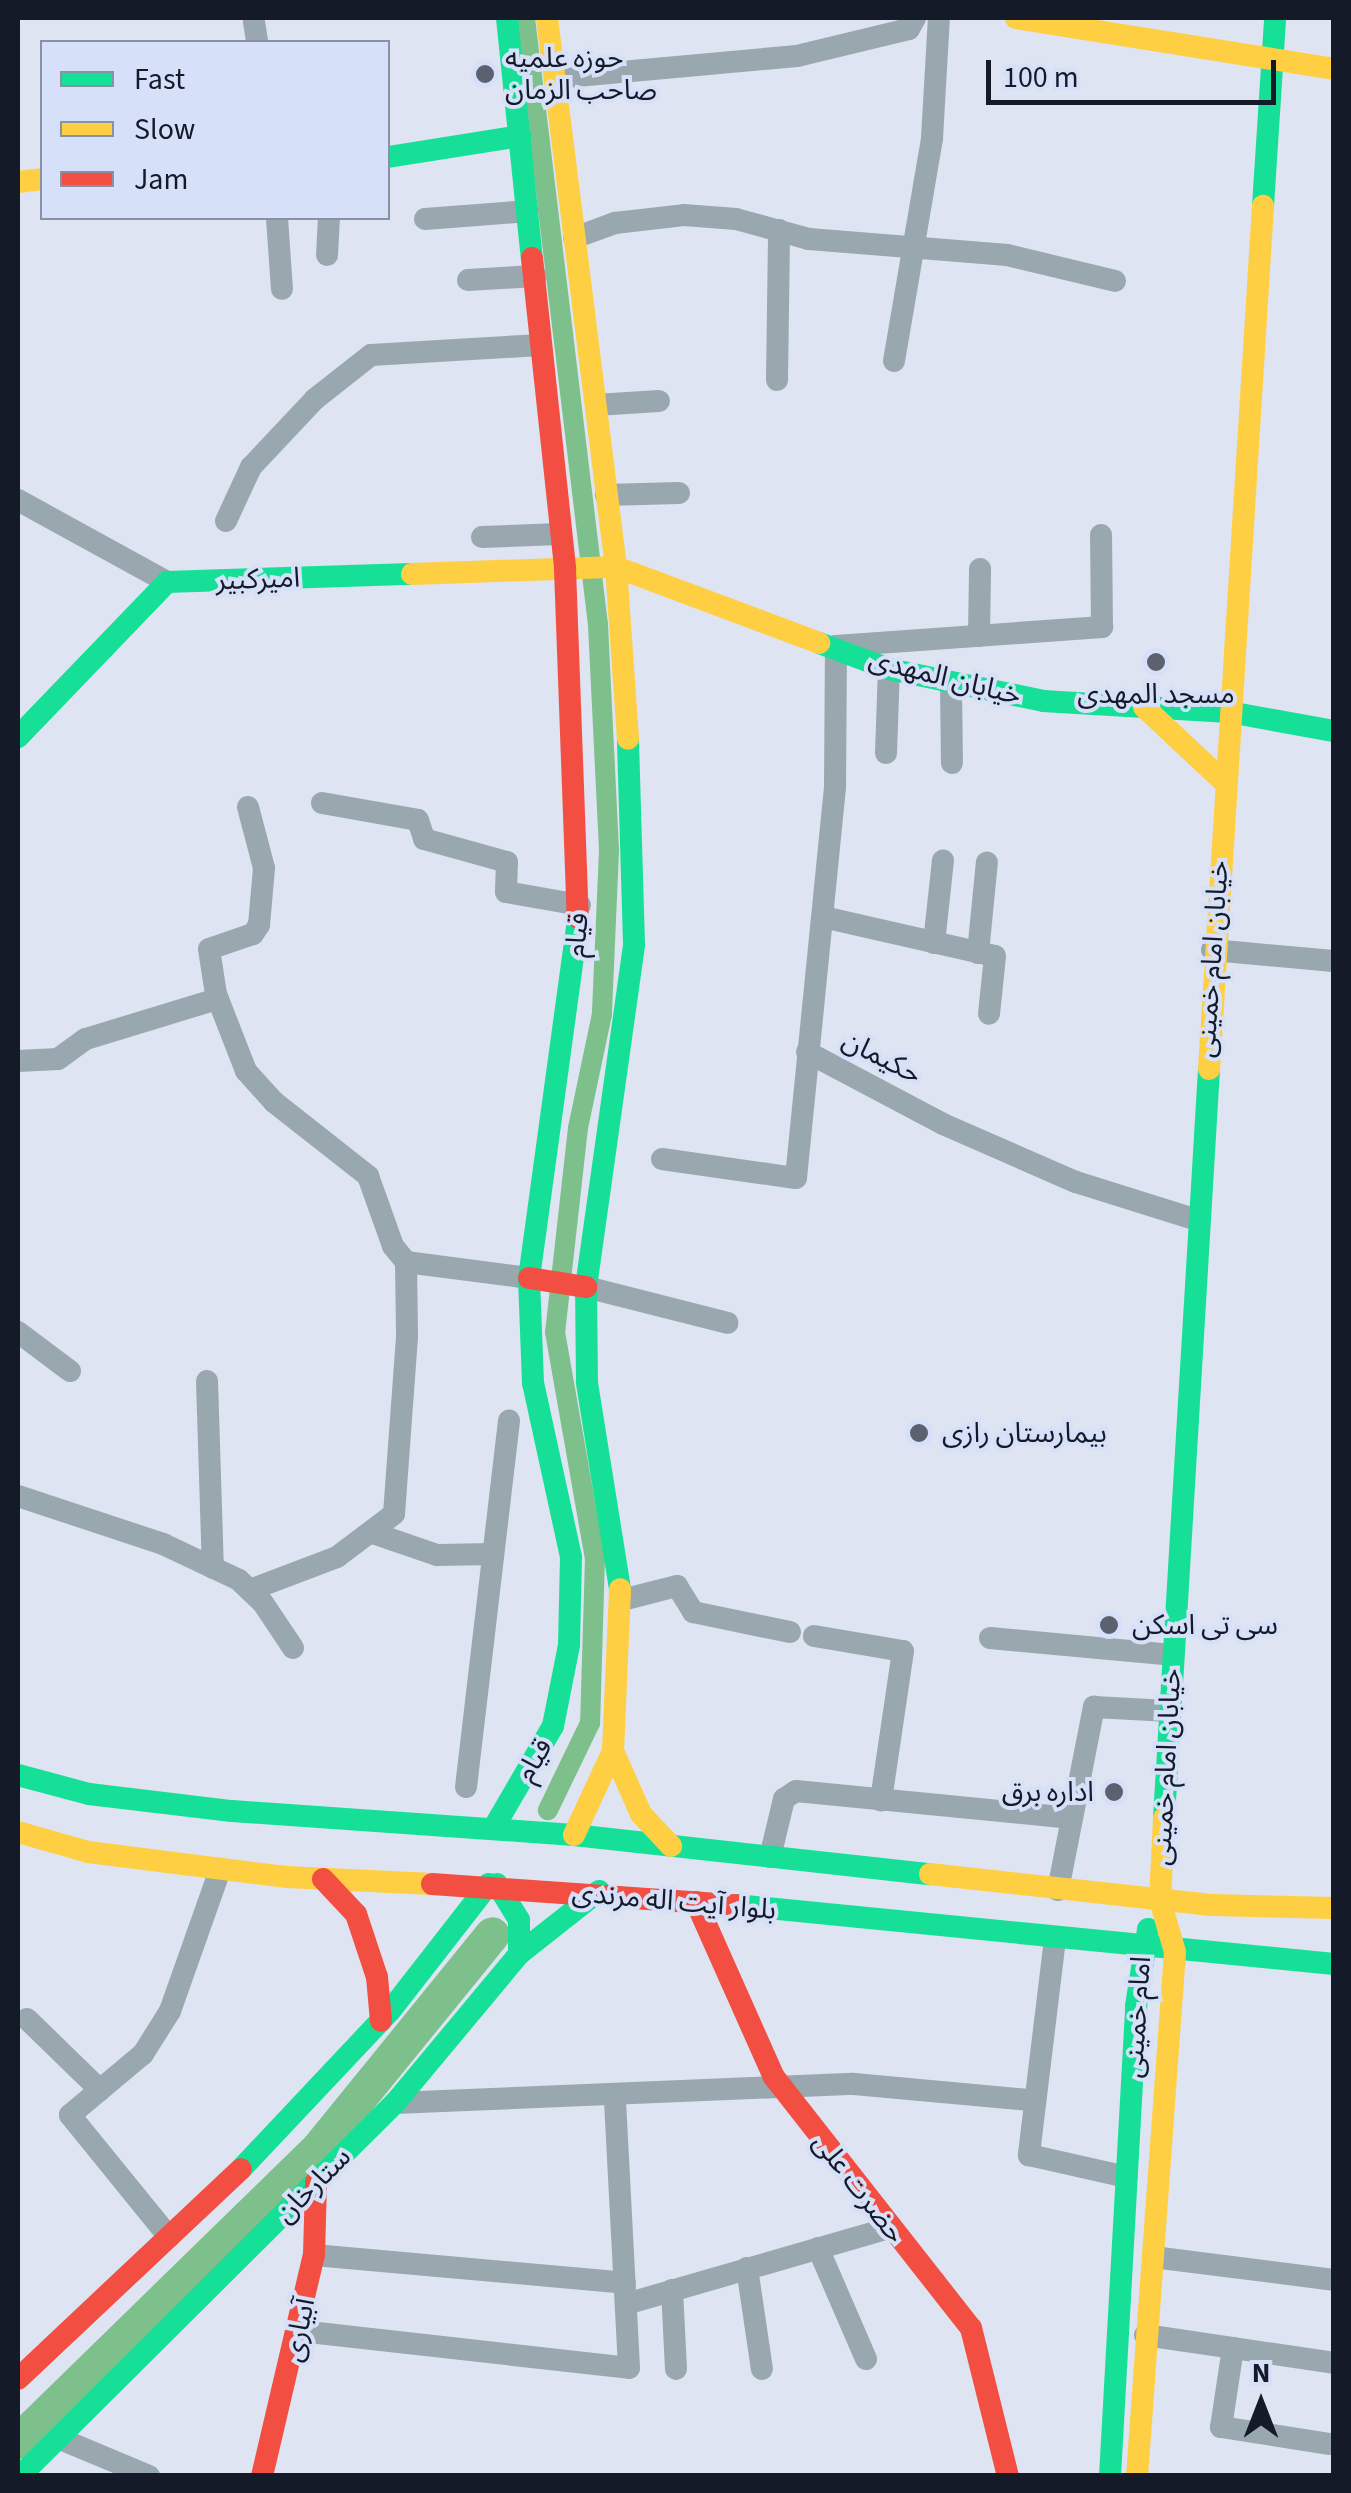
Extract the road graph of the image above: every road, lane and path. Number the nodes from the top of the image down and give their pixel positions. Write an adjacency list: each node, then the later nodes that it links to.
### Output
1 (507, 18): 10 (street, قیام)
2 (547, 18): 9 (street, قیام)
3 (915, 18): 9 (street)
4 (939, 18): 18 (street)
5 (1016, 18): 7 (street)
6 (1275, 18): 7 (street, خیابان امام خمینی)
7 (1272, 57): 8 (street); 45 (street, خیابان امام خمینی)
8 (1334, 70)
9 (555, 78): 17 (street, قیام)
10 (520, 136): 11 (street); 12 (street, قیام)
11 (390, 157)
12 (528, 212): 13 (street); 20 (street, قیام)
13 (426, 218)
14 (277, 220): 23 (street)
15 (329, 220): 19 (street)
16 (779, 230): 17 (street); 18 (street); 26 (street)
17 (574, 238): 28 (street, قیام)
18 (916, 245): 22 (street); 25 (street)
19 (327, 255)
20 (536, 276): 21 (street); 24 (street, قیام)
21 (468, 280)
22 (1115, 281)
23 (282, 290)
24 (541, 345): 32 (street); 33 (street, قیام)
25 (894, 360)
26 (777, 380)
27 (659, 402): 28 (street)
28 (596, 405): 30 (street, قیام)
29 (678, 493): 30 (street)
30 (606, 494): 36 (street, قیام)
31 (18, 500): 39 (street)
32 (226, 521)
33 (560, 534): 35 (street); 37 (street, قیام)
34 (1101, 536): 40 (street)
35 (482, 537)
36 (616, 567): 37 (street, امیرکبیر); 41 (street, خیابان المهدی); 69 (street, قیام)
37 (565, 569): 39 (street, امیرکبیر); 55 (street, قیام)
38 (980, 569): 40 (street)
39 (167, 582): 47 (street)
40 (979, 636): 41 (street)
41 (836, 646): 42 (street, خیابان المهدی); 56 (street, حکیمان)
42 (889, 669): 43 (street, خیابان المهدی); 48 (street)
43 (952, 684): 44 (street, خیابان المهدی); 49 (street)
44 (1144, 707): 45 (street, خیابان المهدی); 50 (street)
45 (1229, 712): 46 (street, خیابان المهدی); 50 (street, خیابان امام خمینی)
46 (1334, 732)
47 (18, 736)
48 (886, 754)
49 (952, 764)
50 (1224, 781): 58 (street, خیابان امام خمینی)
51 (322, 803): 55 (street)
52 (248, 807): 61 (street)
53 (942, 860): 57 (street)
54 (986, 862): 59 (street)
55 (580, 904): 68 (street, قیام)
56 (824, 917): 57 (street); 63 (street, حکیمان)
57 (934, 942): 59 (street)
58 (1212, 950): 60 (street); 66 (street, خیابان امام خمینی)
59 (978, 952): 62 (street)
60 (1334, 961)
61 (218, 999): 64 (street); 67 (street)
62 (990, 1014)
63 (807, 1052): 65 (street); 66 (street, حکیمان)
64 (18, 1061)
65 (662, 1158)
66 (1197, 1220): 85 (street, خیابان امام خمینی)
67 (406, 1262): 68 (street); 76 (street)
68 (529, 1278): 69 (street); 92 (street, قیام)
69 (586, 1287): 70 (street); 80 (street, قیام)
70 (728, 1322)
71 (18, 1332): 72 (street)
72 (70, 1370)
73 (207, 1381): 78 (street)
74 (509, 1421): 77 (street)
75 (18, 1496): 78 (street)
76 (373, 1532): 77 (street); 79 (street)
77 (493, 1554): 89 (street)
78 (213, 1568): 79 (street)
79 (250, 1590): 84 (street)
80 (622, 1600): 81 (street); 87 (street, قیام)
81 (790, 1632)
82 (814, 1636): 90 (street)
83 (990, 1638): 85 (street)
84 (293, 1648)
85 (1172, 1654): 86 (street, خیابان امام خمینی)
86 (1169, 1711): 91 (street); 103 (street, خیابان امام خمینی)
87 (613, 1750): 94 (street); 95 (street)
88 (18, 1775): 92 (street, بلوار آیت اله مرندی)
89 (466, 1787)
90 (881, 1800): 91 (street); 96 (street)
91 (1072, 1818): 102 (street)
92 (492, 1830): 94 (street, بلوار آیت اله مرندی)
93 (18, 1832): 97 (street, بلوار آیت اله مرندی)
94 (574, 1835): 95 (street, بلوار آیت اله مرندی)
95 (671, 1846): 96 (street, بلوار آیت اله مرندی)
96 (770, 1857): 100 (street, بلوار آیت اله مرندی)
97 (220, 1870): 98 (street, بلوار آیت اله مرندی); 114 (street)
98 (323, 1879): 99 (street, بلوار آیت اله مرندی); 113 (street)
99 (493, 1884): 101 (street, بلوار آیت اله مرندی); 110 (street); 113 (street)
100 (1012, 1884): 102 (street, بلوار آیت اله مرندی); 106 (street)
101 (599, 1890): 104 (street, بلوار آیت اله مرندی); 110 (street, ستارخان)
102 (1058, 1890): 103 (street, بلوار آیت اله مرندی)
103 (1160, 1900): 105 (street, بلوار آیت اله مرندی); 108 (street, امام خمینی); 109 (street, امام خمینی)
104 (696, 1902): 106 (street, بلوار آیت اله مرندی); 115 (street, حضرت علی)
105 (1334, 1908)
106 (1000, 1933): 107 (street, بلوار آیت اله مرندی)
107 (1055, 1938): 108 (street, بلوار آیت اله مرندی); 117 (street)
108 (1141, 1948): 109 (street, بلوار آیت اله مرندی); 119 (street, امام خمینی)
109 (1175, 1952): 111 (street, بلوار آیت اله مرندی); 125 (street, امام خمینی)
110 (519, 1954): 118 (street, ستارخان)
111 (1334, 1964)
112 (27, 2019): 114 (street)
113 (380, 2021): 122 (street)
114 (100, 2090): 122 (street)
115 (784, 2092): 116 (street); 117 (street); 121 (street, حضرت علی)
116 (615, 2098): 118 (street); 129 (street)
117 (1032, 2100): 119 (street)
118 (395, 2103): 120 (street, ستارخان)
119 (1127, 2177): 144 (street, امام خمینی)
120 (316, 2182): 124 (street, آبیاری); 138 (street, ستارخان)
121 (889, 2228): 123 (street); 143 (street, حضرت علی)
122 (169, 2237): 137 (street)
123 (818, 2248): 126 (street); 133 (street)
124 (314, 2254): 129 (street); 130 (street, آبیاری)
125 (1153, 2258): 127 (street); 131 (street, امام خمینی)
126 (747, 2268): 128 (street); 135 (street)
127 (1334, 2280)
128 (672, 2290): 129 (street); 136 (street)
129 (625, 2293): 130 (street)
130 (300, 2332): 142 (street, آبیاری)
131 (1146, 2335): 132 (street); 145 (street, امام خمینی)
132 (1232, 2348): 134 (street); 139 (street)
133 (866, 2360)
134 (1334, 2362)
135 (762, 2369)
136 (676, 2370)
137 (18, 2379)
138 (58, 2438): 140 (street, ستارخان); 141 (street)
139 (1328, 2444)
140 (20, 2476)
141 (149, 2476)
142 (262, 2476)
143 (1008, 2476)
144 (1110, 2476)
145 (1137, 2476)

